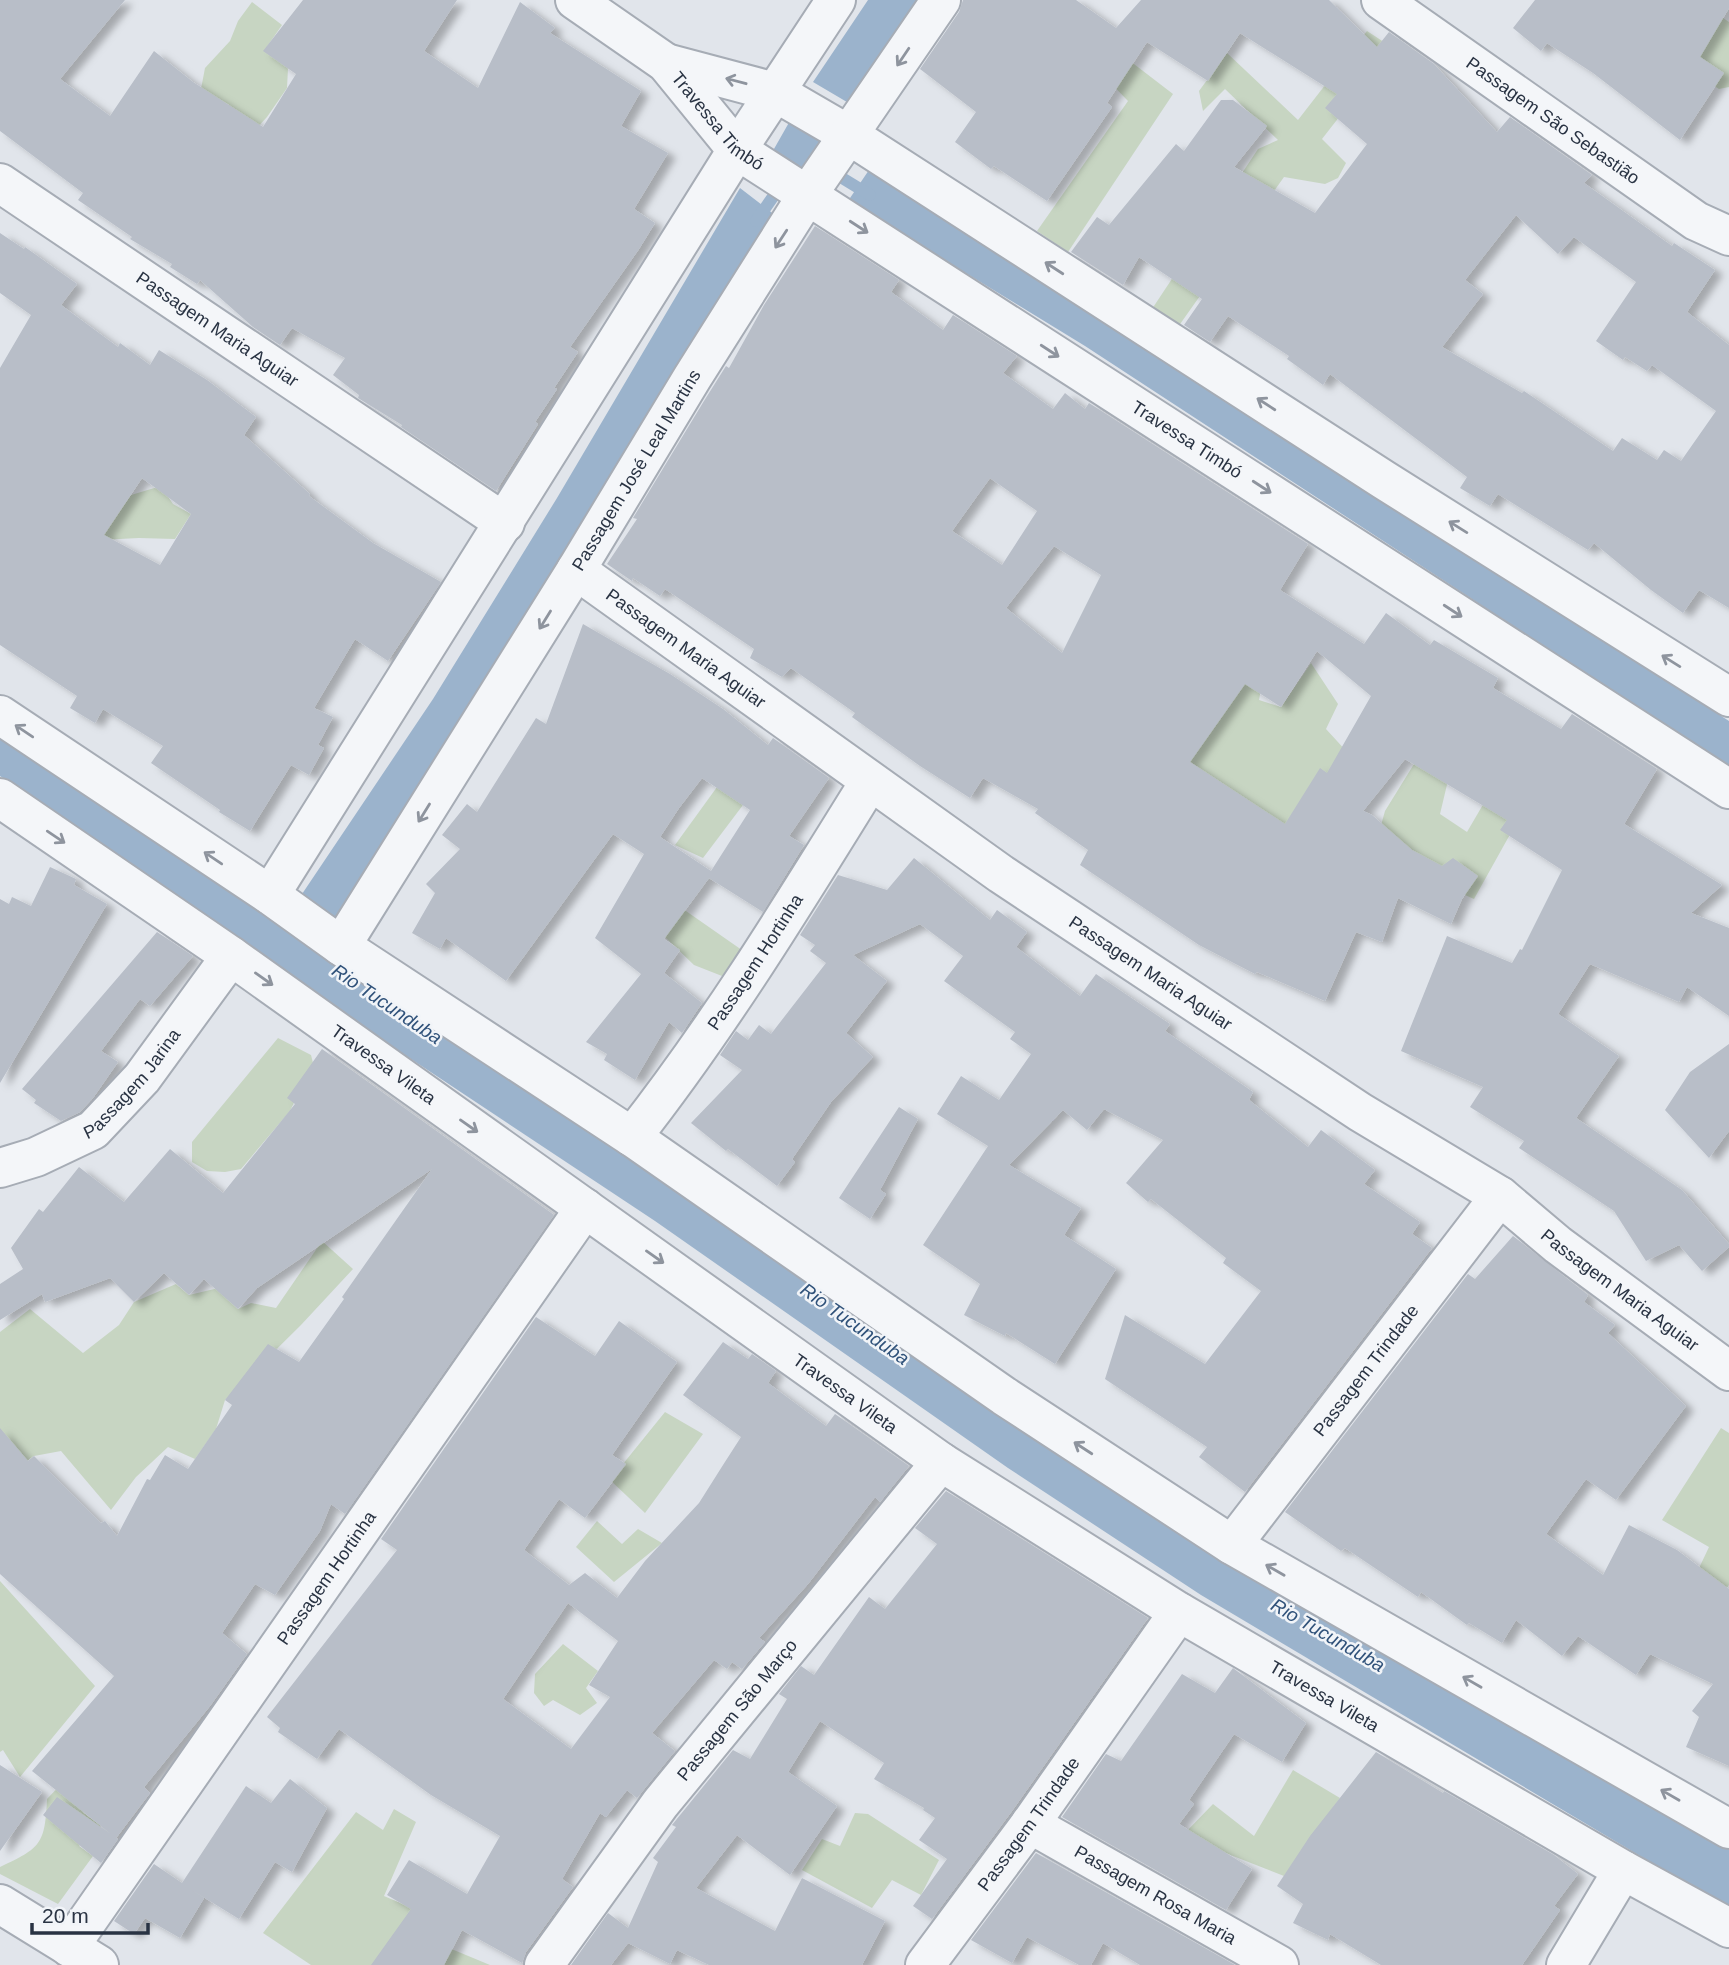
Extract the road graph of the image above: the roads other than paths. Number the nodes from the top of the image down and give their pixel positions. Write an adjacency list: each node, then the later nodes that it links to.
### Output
1 (575, 0): 5 (street, Travessa Timbó)
2 (836, 0): 6 (street)
3 (941, 0): 7 (street, Passagem José Leal Martins, one-way to 7)
4 (1381, 0): 11 (street, Passagem São Sebastião)
5 (666, 63): 6 (street, Travessa Timbó, one-way to 5); 8 (street, Travessa Timbó)
6 (787, 99): 7 (street, Travessa Timbó); 8 (street)
7 (842, 138): 10 (street, Passagem José Leal Martins); 14 (street, Travessa Timbó, one-way to 7)
8 (748, 156): 10 (street, Travessa Timbó); 12 (street)
9 (0, 183): 12 (street, Passagem Maria Aguiar)
10 (809, 189): 13 (street, Passagem José Leal Martins, one-way to 13); 17 (street, Travessa Timbó, one-way to 17)
11 (1729, 236)
12 (505, 523): 19 (street)
13 (576, 570): 16 (street, Passagem Maria Aguiar); 20 (street, Passagem José Leal Martins, one-way to 20)
14 (1729, 697)
15 (0, 715): 19 (street, one-way to 15)
16 (870, 781): 22 (street, Passagem Hortinha); 24 (street, Passagem Maria Aguiar)
17 (1729, 789)
18 (0, 798): 21 (street, Travessa Vileta, one-way to 21)
19 (270, 895): 20 (street)
20 (341, 946): 22 (street)
21 (230, 956): 23 (street, Passagem Jarina); 25 (street, Travessa Vileta, one-way to 25)
22 (632, 1137): 28 (street, one-way to 22)
23 (0, 1168)
24 (1500, 1196): 26 (street, Passagem Maria Aguiar); 28 (street, Passagem Trindade)
25 (585, 1208): 27 (street, Travessa Vileta, one-way to 27); 35 (street, Passagem Hortinha)
26 (1729, 1371)
27 (941, 1462): 29 (street, Travessa Vileta); 36 (street, Passagem São Março)
28 (1232, 1545): 31 (street, one-way to 28)
29 (1180, 1612): 30 (street, Passagem Trindade); 32 (street, Travessa Vileta)
30 (1030, 1824): 37 (street, Passagem Trindade); 38 (street, Passagem Rosa Maria)
31 (1729, 1829)
32 (1623, 1870): 34 (street, Travessa Vileta); 39 (street)
33 (0, 1904): 35 (street)
34 (1729, 1928)
35 (84, 1956)
36 (544, 1965)
37 (925, 1965)
38 (1279, 1965)
39 (1566, 1965)

